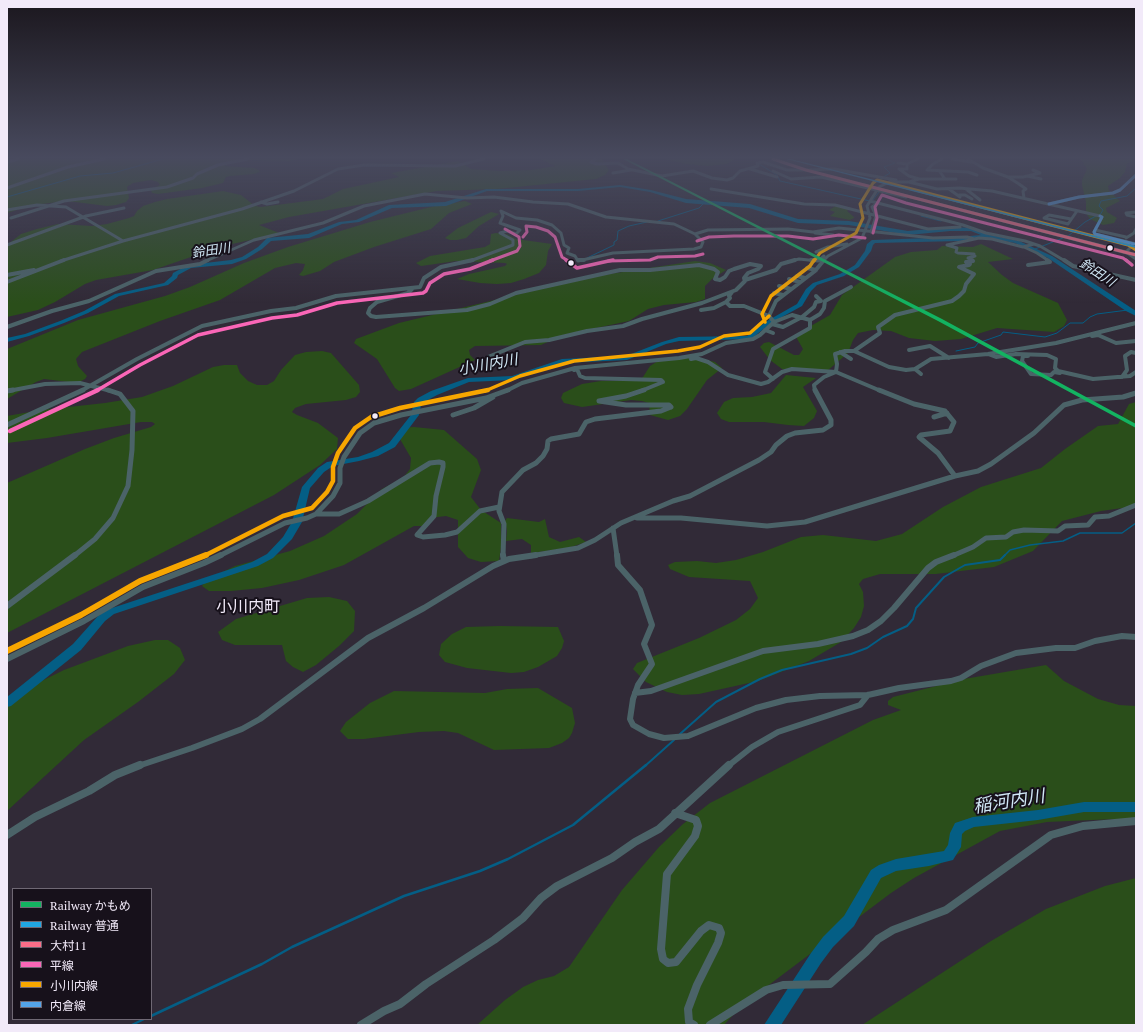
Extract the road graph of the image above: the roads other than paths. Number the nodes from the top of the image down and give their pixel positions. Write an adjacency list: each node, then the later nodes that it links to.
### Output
1 (20, 207): 13 (street)
2 (44, 207): 21 (street)
3 (66, 207): 19 (street)
4 (247, 207): 32 (street)
5 (361, 207): 76 (street)
6 (579, 207): 28 (street)
7 (840, 207): 17 (street)
8 (867, 207): 14 (street); 17 (street)
9 (893, 207): 34 (street)
10 (951, 207): 39 (highway)
11 (1062, 207): 15 (street)
12 (124, 208): 19 (street)
13 (7, 210)
14 (873, 210): 18 (street)
15 (1077, 211): 22 (street); 26 (street)
16 (1136, 212): 20 (street)
17 (870, 214): 18 (street); 24 (street)
18 (876, 216): 23 (street); 24 (street)
19 (84, 217): 32 (street); 36 (street)
20 (1136, 217)
21 (11, 218)
22 (1071, 219): 22 (street)
23 (960, 227)
24 (870, 228): 27 (street); 31 (street); 33 (street)
25 (1136, 229): 30 (street)
26 (1095, 230): 30 (street); 35 (street)
27 (813, 232): 28 (street); 29 (street)
28 (695, 234): 58 (street)
29 (832, 235)
30 (1126, 237): 35 (street)
31 (972, 238): 37 (street); 82 (street)
32 (123, 241): 45 (street)
33 (851, 244): 38 (street); 41 (street)
34 (1033, 244): 37 (street); 52 (street)
35 (1135, 244): 39 (street)
36 (7, 245)
37 (1024, 247): 43 (street)
38 (816, 252)
39 (1126, 252): 40 (highway); 42 (street)
40 (1136, 255)
41 (828, 256): 46 (street); 51 (street)
42 (1136, 259)
43 (1026, 260)
44 (807, 268): 46 (street)
45 (39, 270): 47 (street); 53 (street)
46 (816, 270): 49 (street)
47 (7, 275)
48 (797, 276): 49 (street)
49 (806, 278): 54 (street)
50 (789, 279): 54 (street)
51 (745, 280): 55 (street); 58 (street); 60 (street)
52 (1136, 280)
53 (7, 282)
54 (800, 282): 59 (street)
55 (736, 286)
56 (779, 286): 59 (street)
57 (850, 287): 66 (street)
58 (412, 289): 102 (street)
59 (791, 289): 62 (street)
60 (733, 292): 67 (street); 69 (street)
61 (774, 293): 62 (street)
62 (783, 295): 65 (street)
63 (816, 296): 66 (street)
64 (769, 299): 65 (street)
65 (777, 301): 70 (street)
66 (823, 301): 72 (street); 73 (street)
67 (726, 302): 68 (street); 70 (street)
68 (701, 310)
69 (669, 312): 71 (street); 88 (street)
70 (770, 316): 74 (street)
71 (659, 318)
72 (802, 318): 73 (street); 74 (street); 74 (street)
73 (810, 320): 101 (street)
74 (773, 322): 77 (street)
75 (1136, 323): 79 (street)
76 (7, 327)
77 (765, 330): 78 (street); 90 (street)
78 (773, 333)
79 (1084, 336): 80 (street); 85 (street)
80 (1136, 341)
81 (909, 350): 89 (street)
82 (854, 351): 83 (street); 94 (street)
83 (840, 352): 91 (street); 96 (street)
84 (1136, 353): 100 (street)
85 (988, 354): 86 (street); 89 (street)
86 (1037, 354): 87 (street); 98 (street)
87 (1023, 356): 92 (street); 98 (street)
88 (488, 357)
89 (949, 358): 94 (street)
90 (680, 359): 93 (street); 95 (street); 101 (street)
91 (851, 359)
92 (999, 359)
93 (670, 362)
94 (915, 369): 99 (street)
95 (566, 370): 105 (street); 112 (street)
96 (836, 372): 101 (street); 106 (street); 114 (street)
97 (1136, 372): 100 (street)
98 (1065, 373): 100 (street)
99 (922, 374)
100 (1122, 377)
101 (773, 378)
102 (93, 385): 103 (street); 109 (street); 117 (street)
103 (7, 390)
104 (1136, 392): 110 (street)
105 (495, 395): 107 (street); 113 (street)
106 (947, 413): 108 (street); 110 (street)
107 (453, 415)
108 (934, 416)
109 (7, 425)
110 (955, 476): 114 (street)
111 (1136, 505): 120 (street)
112 (499, 507): 113 (street); 116 (street)
113 (316, 514): 119 (street)
114 (633, 518): 115 (street)
115 (613, 528): 116 (street); 120 (street)
116 (504, 561): 124 (street)
117 (7, 606)
118 (1136, 637): 121 (street)
119 (7, 659)
120 (635, 693): 121 (street)
121 (868, 696): 122 (street)
122 (675, 813): 125 (street); 126 (street)
123 (1136, 821): 127 (street)
124 (7, 836)
125 (361, 1025)
126 (694, 1025)
127 (710, 1025)

